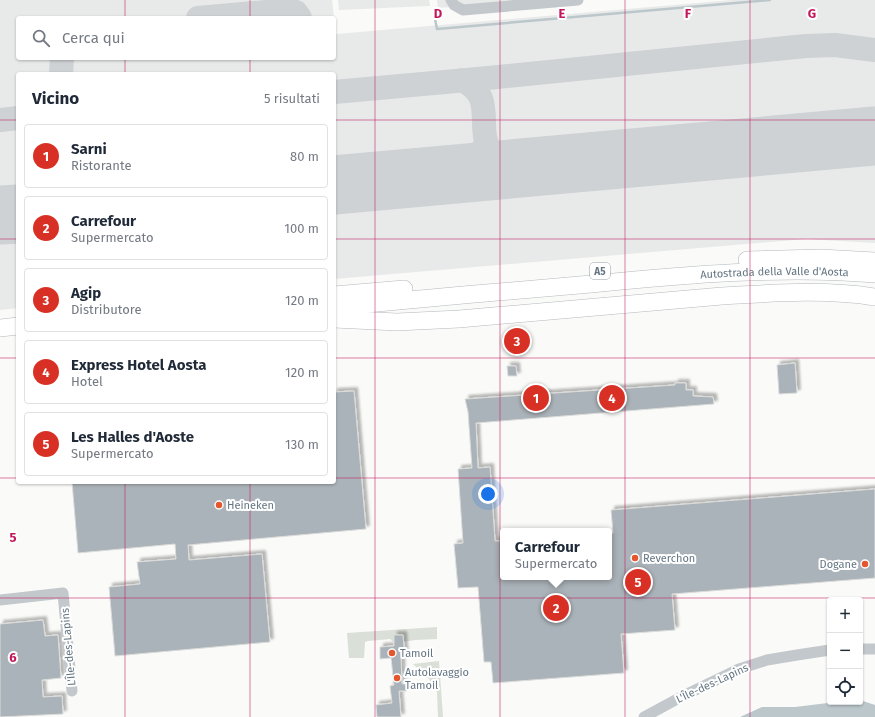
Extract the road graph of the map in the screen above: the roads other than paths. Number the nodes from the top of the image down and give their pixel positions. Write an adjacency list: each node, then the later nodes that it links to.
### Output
1 (451, 0): 2 (street)
2 (578, 0)
3 (873, 264): 4 (highway, A5); 6 (highway, Autostrada della Valle d'Aosta / A5)
4 (336, 295)
5 (875, 297): 7 (highway)
6 (336, 307)
7 (336, 319)
8 (16, 326): 9 (highway)
9 (0, 328)
10 (16, 336): 11 (highway)
11 (0, 338)
12 (0, 600): 16 (street, L'Île-des-Lapins)
13 (863, 649): 14 (street)
14 (875, 649)
15 (827, 650): 17 (street, L'Île-des-Lapins)
16 (72, 691)
17 (644, 717)

